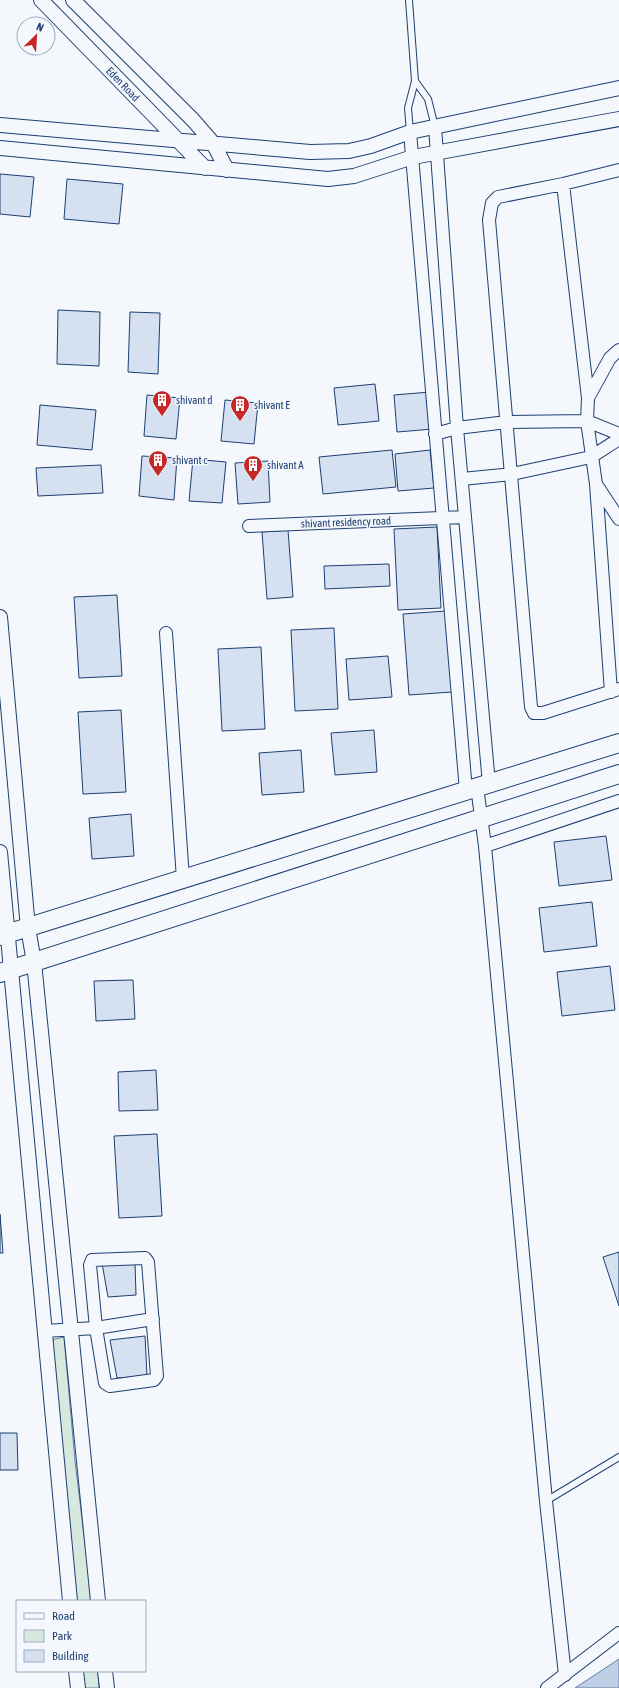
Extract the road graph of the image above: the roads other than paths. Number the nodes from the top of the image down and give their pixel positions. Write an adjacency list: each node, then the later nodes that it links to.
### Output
1 (40, 0): 10 (street, Eden Road)
2 (73, 0): 11 (street)
3 (409, 0): 4 (lane)
4 (415, 81): 8 (lane); 9 (lane)
5 (619, 88): 8 (street)
6 (619, 119): 13 (street)
7 (0, 125): 10 (street)
8 (435, 127): 9 (street); 13 (street)
9 (410, 132): 11 (street); 14 (street)
10 (178, 140): 11 (street); 15 (street, Eden Road)
11 (213, 143): 16 (street)
12 (0, 148): 15 (street)
13 (437, 153): 14 (street); 23 (street)
14 (413, 157): 16 (street); 24 (street)
15 (205, 168): 16 (street)
16 (227, 170)
17 (619, 170): 18 (street)
18 (563, 184): 20 (street); 22 (street)
19 (619, 350): 20 (street)
20 (588, 398): 21 (street)
21 (587, 421): 22 (street); 25 (street); 27 (street)
22 (507, 422): 23 (street); 28 (street)
23 (457, 428): 24 (street); 29 (street)
24 (435, 434): 32 (street)
25 (619, 434)
26 (619, 440): 27 (street)
27 (592, 457): 28 (street); 30 (street)
28 (512, 474): 29 (street); 37 (street)
29 (462, 479): 31 (street)
30 (596, 484): 33 (street); 37 (street)
31 (465, 517): 32 (street, shivant residency road); 41 (street)
32 (442, 518): 34 (street, shivant residency road); 41 (street)
33 (619, 520)
34 (249, 526)
35 (0, 617): 38 (street)
36 (166, 633): 46 (street)
37 (615, 690)
38 (5, 717): 47 (street)
39 (619, 743): 41 (main road)
40 (619, 774): 43 (main road)
41 (477, 787): 43 (street); 46 (main road)
42 (619, 801): 44 (street)
43 (482, 818): 44 (street); 49 (main road)
44 (485, 846): 56 (street)
45 (0, 852): 48 (street)
46 (182, 879): 47 (main road)
47 (28, 928): 48 (main road); 49 (street)
48 (4, 935): 50 (street)
49 (34, 962): 50 (main road); 53 (street)
50 (5, 971): 54 (street)
51 (153, 1319): 52 (street); 52 (street); 52 (street)
52 (96, 1328): 53 (street)
53 (71, 1330): 54 (street); 58 (street)
54 (44, 1331): 57 (street)
55 (619, 1457): 56 (lane)
56 (546, 1502): 62 (street)
57 (70, 1600)
58 (98, 1600)
59 (619, 1634): 62 (street)
60 (76, 1672): 63 (street)
61 (105, 1672): 64 (street)
62 (565, 1675): 65 (street)
63 (78, 1688)
64 (107, 1688)
65 (547, 1688)

